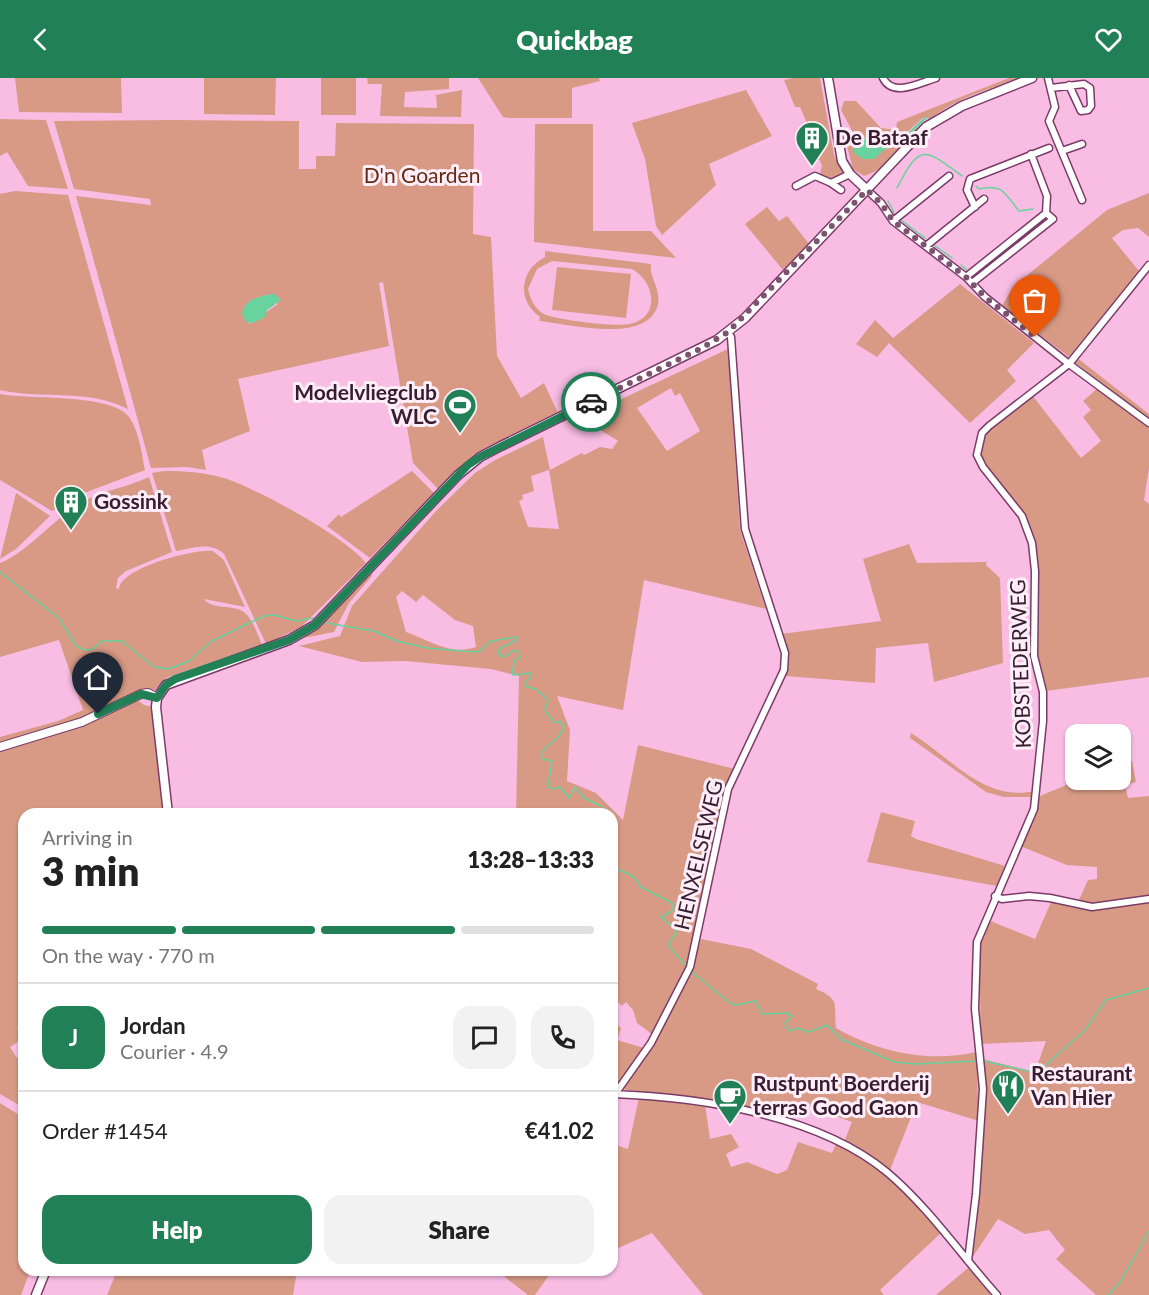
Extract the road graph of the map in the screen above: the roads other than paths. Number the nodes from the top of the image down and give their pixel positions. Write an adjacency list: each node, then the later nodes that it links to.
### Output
1 (828, 78): 12 (main road)
2 (883, 78): 3 (street)
3 (936, 78)
4 (1031, 78): 17 (main road)
5 (1047, 78): 7 (street)
6 (1069, 85): 6 (street); 7 (street)
7 (1051, 88): 10 (street)
8 (1082, 144): 10 (street)
9 (1049, 148): 11 (street)
10 (1062, 151): 19 (street)
11 (1031, 154): 20 (street); 21 (street)
12 (850, 174): 14 (street); 17 (main road)
13 (949, 176): 22 (street)
14 (831, 183): 15 (street); 16 (street)
15 (796, 186)
16 (841, 190)
17 (867, 190): 22 (street); 27 (main road)
18 (984, 199): 20 (street)
19 (1082, 200)
20 (975, 207): 23 (street)
21 (1046, 213): 25 (street); 26 (street)
22 (893, 221): 23 (street)
23 (926, 246): 25 (street)
24 (1149, 265): 28 (street, KOBSTEDERWEG)
25 (966, 277): 26 (street)
26 (972, 283): 28 (street)
27 (728, 332): 30 (main road); 35 (street, HENXELSEWEG)
28 (1069, 364): 29 (street); 33 (street, KOBSTEDERWEG)
29 (1149, 423)
30 (157, 698): 31 (street); 32 (main road)
31 (0, 747)
32 (167, 808)
33 (995, 896): 34 (street); 37 (street, KOBSTEDERWEG)
34 (1149, 899)
35 (618, 1087)
36 (618, 1094): 37 (street)
37 (968, 1261): 40 (street)
38 (44, 1276): 39 (main road)
39 (36, 1295)
40 (997, 1295)

